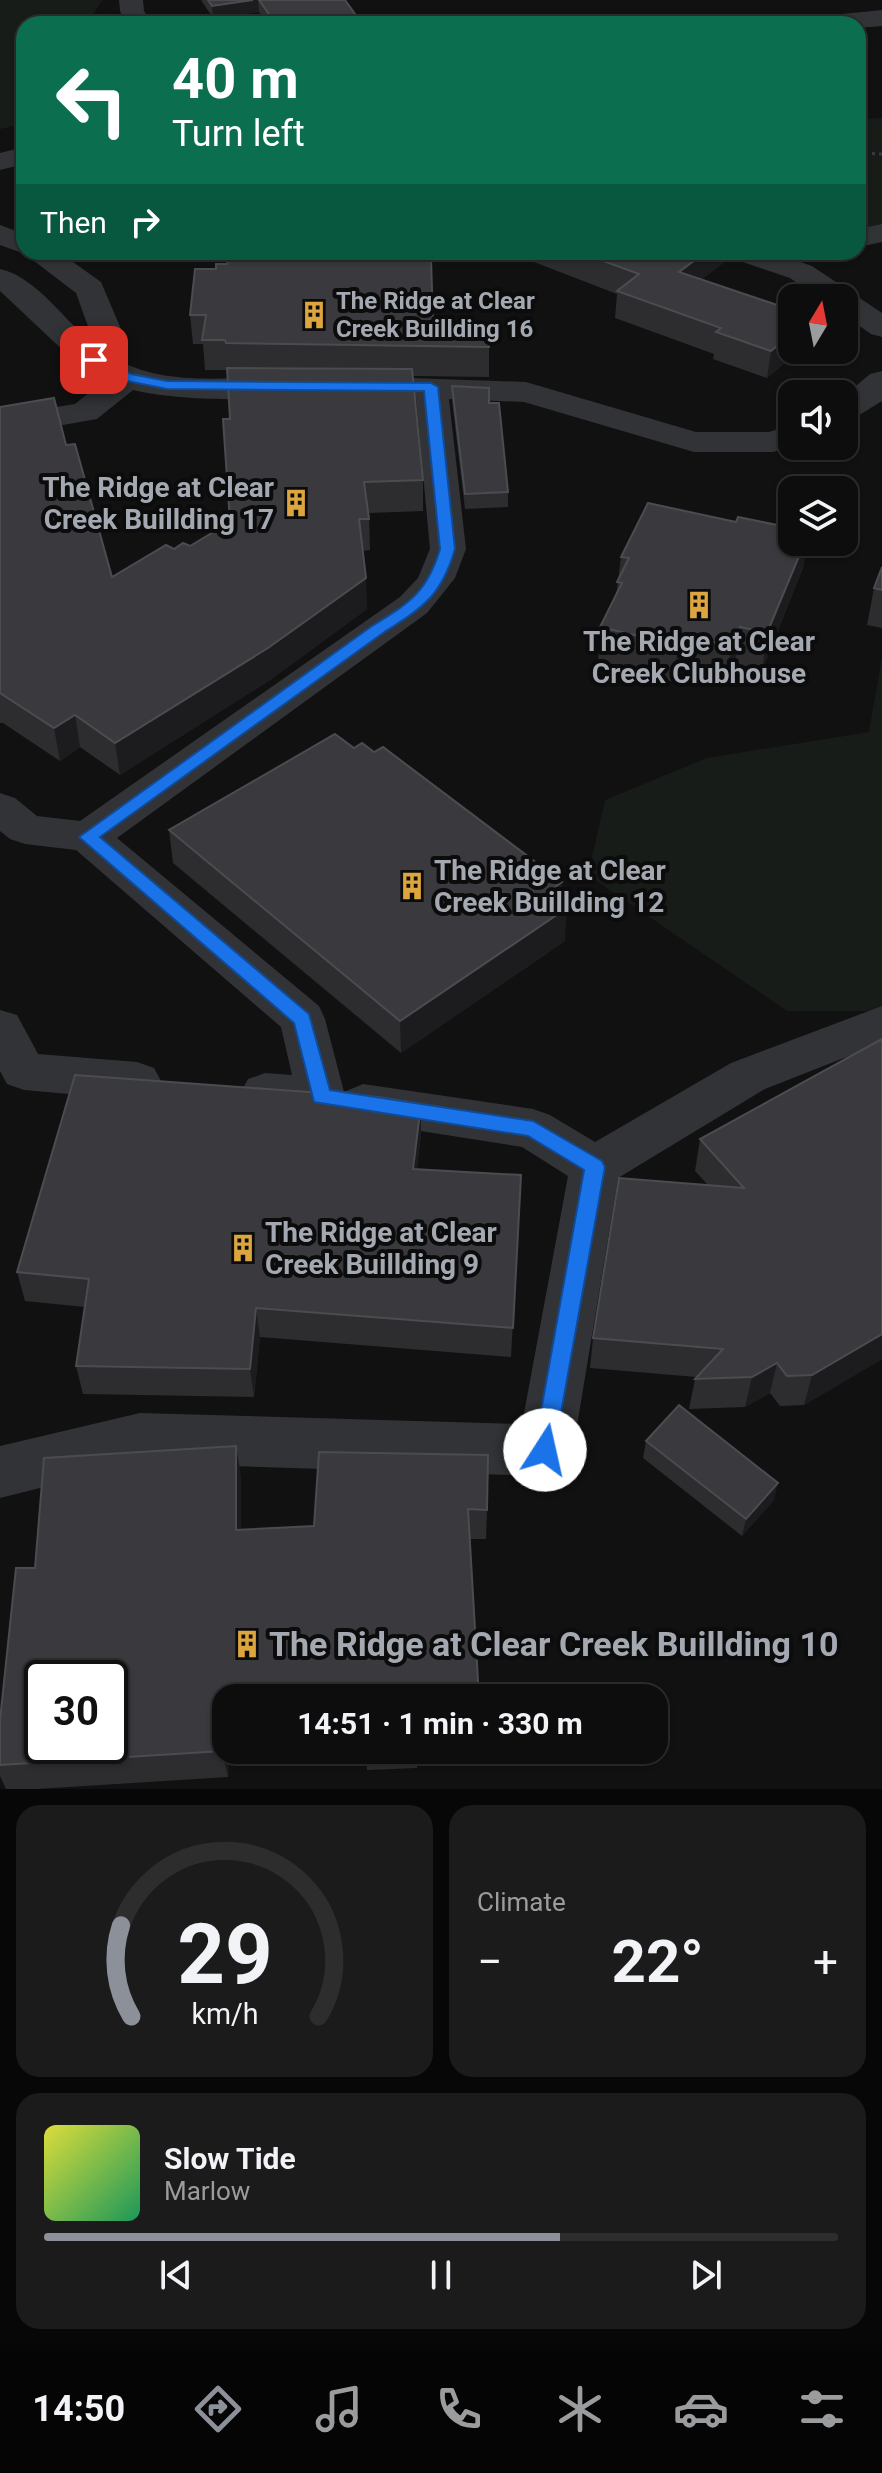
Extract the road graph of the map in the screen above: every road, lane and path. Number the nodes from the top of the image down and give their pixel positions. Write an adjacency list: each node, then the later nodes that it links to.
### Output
1 (50, 260): 7 (street)
2 (813, 262): 4 (street)
3 (0, 278): 7 (street)
4 (830, 284)
5 (858, 311): 6 (street)
6 (882, 327)
7 (94, 360): 8 (street)
8 (127, 378): 10 (street); 12 (street)
9 (882, 381): 11 (street)
10 (431, 387): 13 (street); 15 (street)
11 (858, 401)
12 (0, 426)
13 (778, 440)
14 (0, 808): 15 (street)
15 (88, 837): 20 (street)
16 (882, 1024): 21 (street)
17 (0, 1028): 18 (street)
18 (181, 1085)
19 (228, 1088): 20 (street)
20 (321, 1096): 21 (street)
21 (595, 1167): 22 (street)
22 (0, 1472)

